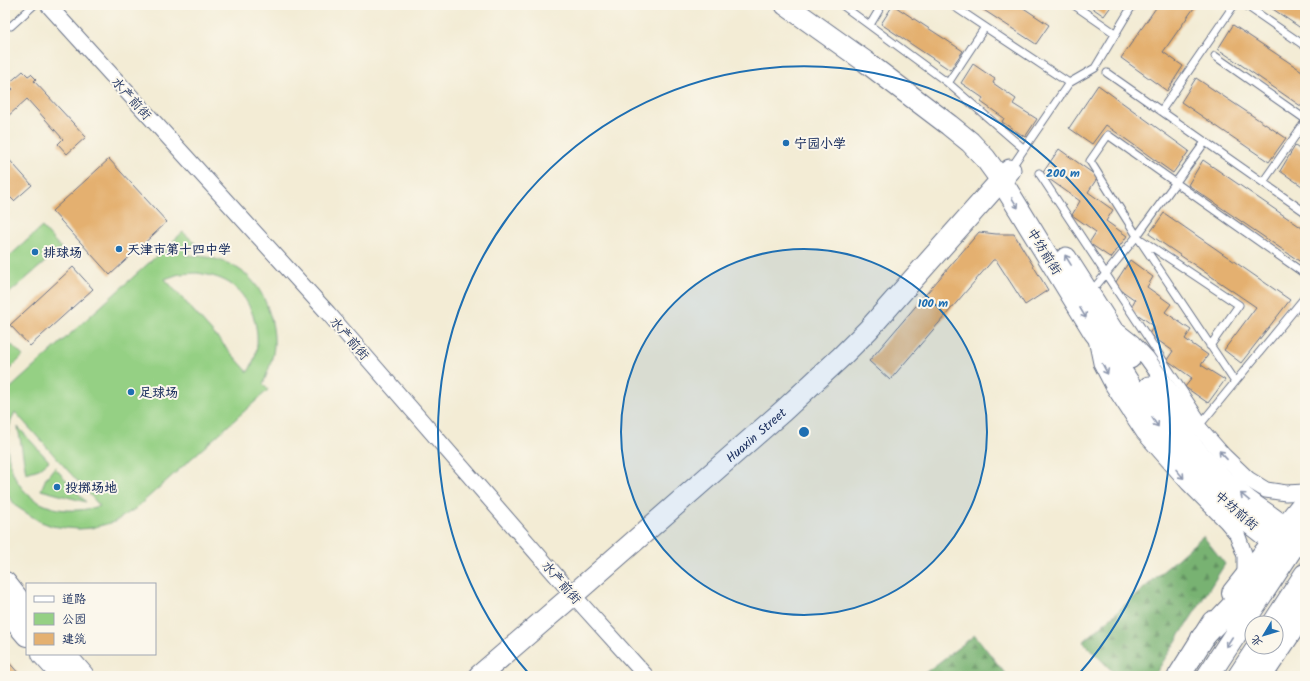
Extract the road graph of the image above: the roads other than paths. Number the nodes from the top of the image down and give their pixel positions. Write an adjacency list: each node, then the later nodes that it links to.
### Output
1 (34, 5): 13 (lane)
2 (48, 5): 47 (street, 水产前街)
3 (786, 5): 26 (street, 中纺前街)
4 (807, 5): 26 (street)
5 (842, 5): 12 (lane)
6 (882, 5): 12 (lane)
7 (952, 5): 14 (lane)
8 (1074, 5): 15 (lane)
9 (1234, 5): 21 (lane)
10 (1132, 6): 15 (lane)
11 (1247, 6): 16 (lane)
12 (870, 25): 20 (lane)
13 (11, 26)
14 (985, 27): 19 (lane); 20 (lane)
15 (1116, 34): 19 (lane)
16 (1305, 46)
17 (1215, 56): 22 (lane)
18 (1108, 73): 21 (lane)
19 (1069, 83): 24 (lane)
20 (948, 84): 24 (lane)
21 (1161, 110): 23 (lane)
22 (1305, 120): 27 (lane)
23 (1205, 142): 27 (lane); 28 (lane)
24 (1024, 149): 26 (lane)
25 (1040, 173): 31 (lane)
26 (1005, 175): 33 (street, one-way to 26); 36 (street, 中纺前街, one-way to 36); 47 (street, Huaxin Street)
27 (1263, 182): 29 (lane)
28 (1176, 183): 30 (lane); 30 (lane); 32 (lane)
29 (1305, 212)
30 (1137, 236): 31 (lane); 37 (lane); 37 (lane)
31 (1106, 274): 33 (lane); 38 (lane)
32 (1305, 274)
33 (1089, 294): 36 (street)
34 (1305, 297): 35 (lane)
35 (1302, 305): 38 (lane)
36 (1102, 328): 39 (street, one-way to 36); 41 (street, 中纺前街); 44 (street, one-way to 44)
37 (1210, 346): 38 (lane)
38 (1235, 382)
39 (1305, 492)
40 (1305, 502): 44 (main road)
41 (1271, 528)
42 (1302, 532): 54 (main road); 64 (main road, one-way to 64)
43 (1305, 575): 51 (main road)
44 (1245, 578): 54 (main road)
45 (1305, 582): 52 (main road)
46 (5, 583): 49 (main road)
47 (573, 595): 61 (street, Huaxin Street); 62 (street, 水产前街)
48 (5, 609): 53 (main road)
49 (26, 610)
50 (1305, 610): 66 (main road)
51 (1279, 615)
52 (1284, 625)
53 (26, 634)
54 (1202, 638): 63 (main road)
55 (44, 655): 59 (main road)
56 (65, 655): 60 (main road)
57 (1253, 655): 65 (main road)
58 (1269, 655): 66 (main road)
59 (63, 676)
60 (83, 676)
61 (480, 676)
62 (646, 676)
63 (1179, 676)
64 (1208, 676)
65 (1239, 676)
66 (1260, 676)

